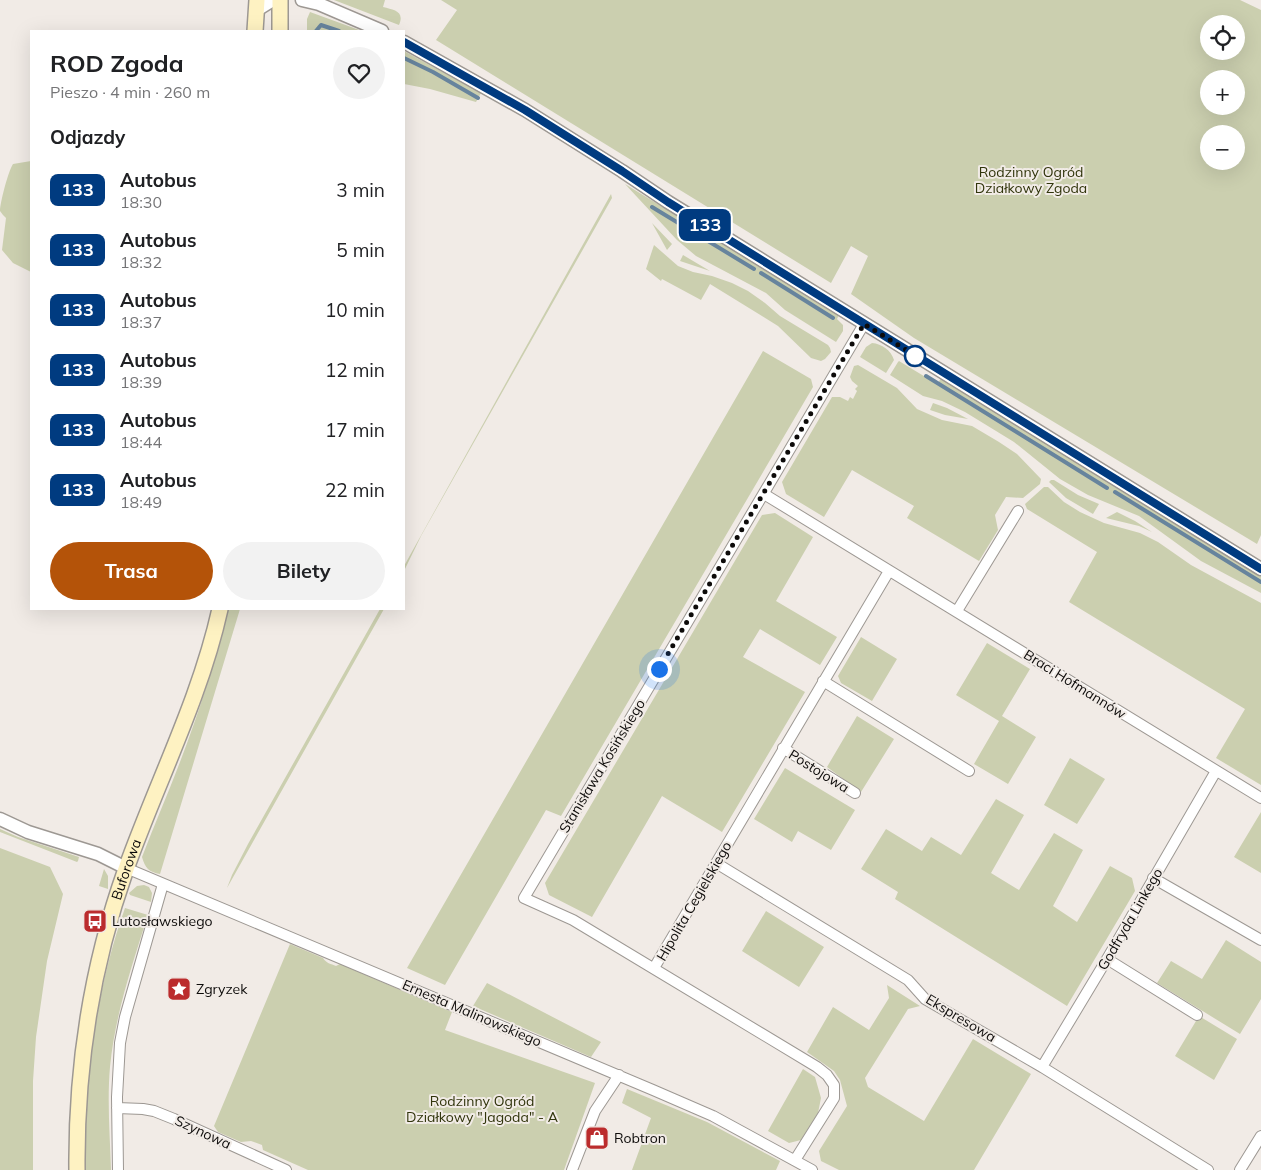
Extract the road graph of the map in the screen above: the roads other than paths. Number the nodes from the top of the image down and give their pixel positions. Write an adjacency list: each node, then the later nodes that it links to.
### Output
1 (273, 0): 4 (street)
2 (280, 0): 6 (main road)
3 (302, 0): 7 (street)
4 (257, 5): 5 (main road)
5 (256, 30)
6 (280, 30)
7 (380, 30)
8 (405, 43): 9 (street)
9 (864, 324): 10 (street, Stanisława Kosińskiego); 12 (street)
10 (764, 494): 13 (street, Braci Hofmannów); 29 (street, Stanisława Kosińskiego)
11 (1018, 511): 15 (street)
12 (1261, 569)
13 (889, 570): 15 (street, Braci Hofmannów); 16 (street, Hipolita Cegielskiego)
14 (220, 610): 24 (main road, Buforowa)
15 (956, 611): 18 (street, Braci Hofmannów)
16 (823, 681): 17 (street, Hipolita Cegielskiego); 19 (street)
17 (783, 748): 20 (street, Postojowa); 23 (street, Hipolita Cegielskiego)
18 (1216, 771): 21 (street, Braci Hofmannów); 25 (street, Godfryda Linkego)
19 (969, 772)
20 (855, 793)
21 (1261, 798)
22 (0, 819): 24 (street)
23 (716, 863): 29 (street, Hipolita Cegielskiego); 31 (street, Ekspresowa)
24 (126, 868): 26 (street, Ernesta Malinowskiego); 36 (main road, Buforowa)
25 (1153, 878): 27 (street); 28 (street, Godfryda Linkego)
26 (163, 884): 32 (street, Ernesta Malinowskiego); 33 (street)
27 (1261, 940)
28 (1107, 959): 30 (street); 31 (street, Godfryda Linkego)
29 (654, 968): 35 (street, Hipolita Cegielskiego)
30 (1197, 1015)
31 (1042, 1066): 41 (street, Ekspresowa)
32 (619, 1075): 35 (street, Ernesta Malinowskiego); 39 (street)
33 (117, 1108): 37 (street); 38 (street, Szynowa)
34 (1261, 1136): 42 (street)
35 (795, 1160): 40 (street, Ernesta Malinowskiego)
36 (77, 1170)
37 (118, 1170)
38 (286, 1170)
39 (572, 1170)
40 (812, 1170)
41 (1208, 1170)
42 (1240, 1170)

